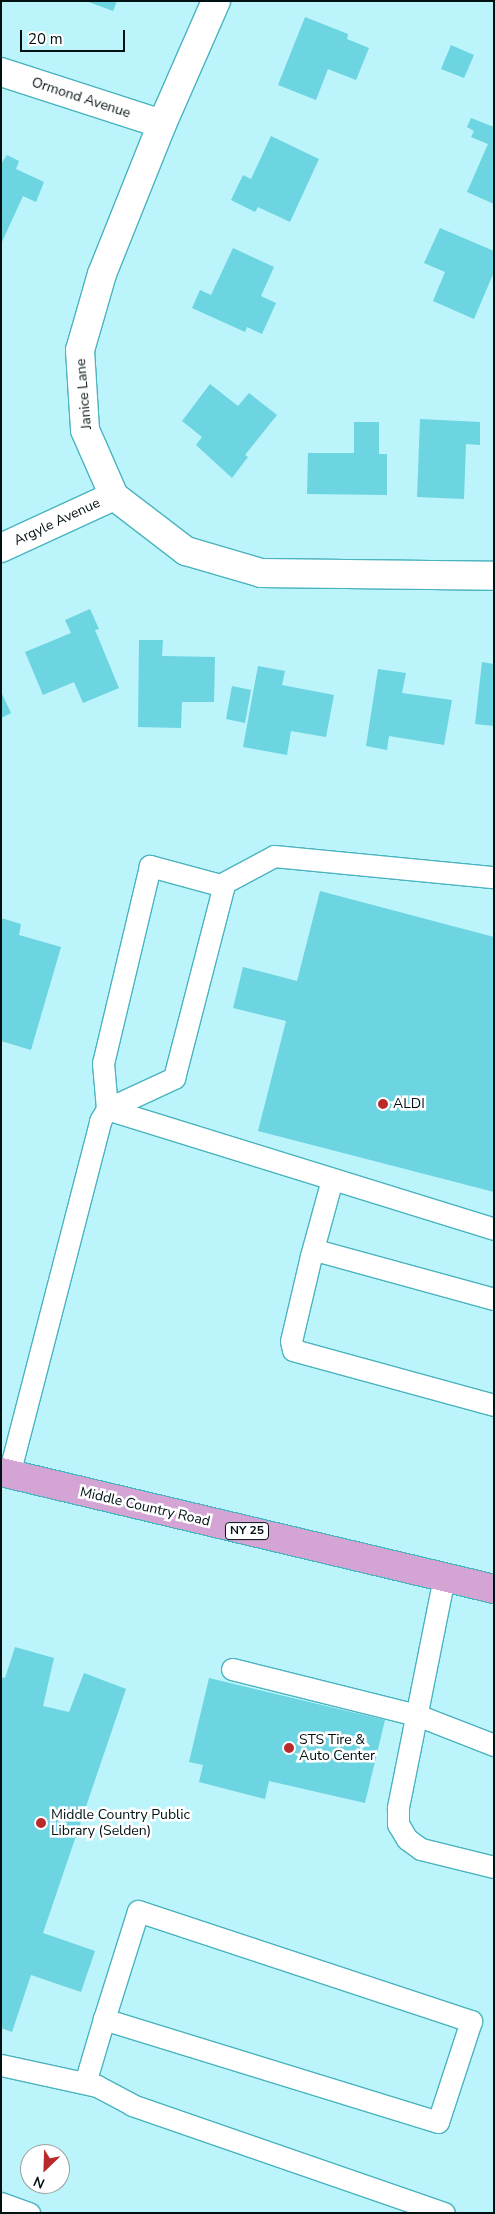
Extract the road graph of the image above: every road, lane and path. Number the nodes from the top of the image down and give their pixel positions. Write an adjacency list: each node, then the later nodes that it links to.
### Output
1 (216, 1): 3 (street, Janice Lane)
2 (1, 72): 3 (street, Ormond Avenue)
3 (162, 124): 4 (street, Janice Lane)
4 (114, 496): 5 (street, Argyle Avenue); 6 (street, Janice Lane)
5 (1, 548)
6 (494, 576)
7 (494, 877): 8 (lane)
8 (220, 885): 9 (lane); 9 (lane)
9 (107, 1110): 10 (lane); 15 (lane)
10 (332, 1179): 11 (lane); 12 (lane)
11 (494, 1229)
12 (311, 1256): 13 (lane); 14 (lane)
13 (494, 1299)
14 (494, 1405)
15 (5, 1473): 16 (main road, Middle Country Road / NY 25)
16 (444, 1577): 17 (main road, Middle Country Road / NY 25); 19 (lane)
17 (494, 1589)
18 (232, 1669): 19 (lane)
19 (417, 1715): 20 (lane); 21 (lane)
20 (494, 1745)
21 (494, 1867)
22 (104, 2019): 22 (lane); 24 (lane)
23 (1, 2065): 24 (lane)
24 (85, 2083): 27 (lane)
25 (1, 2203): 26 (lane)
26 (29, 2213)
27 (444, 2213)

